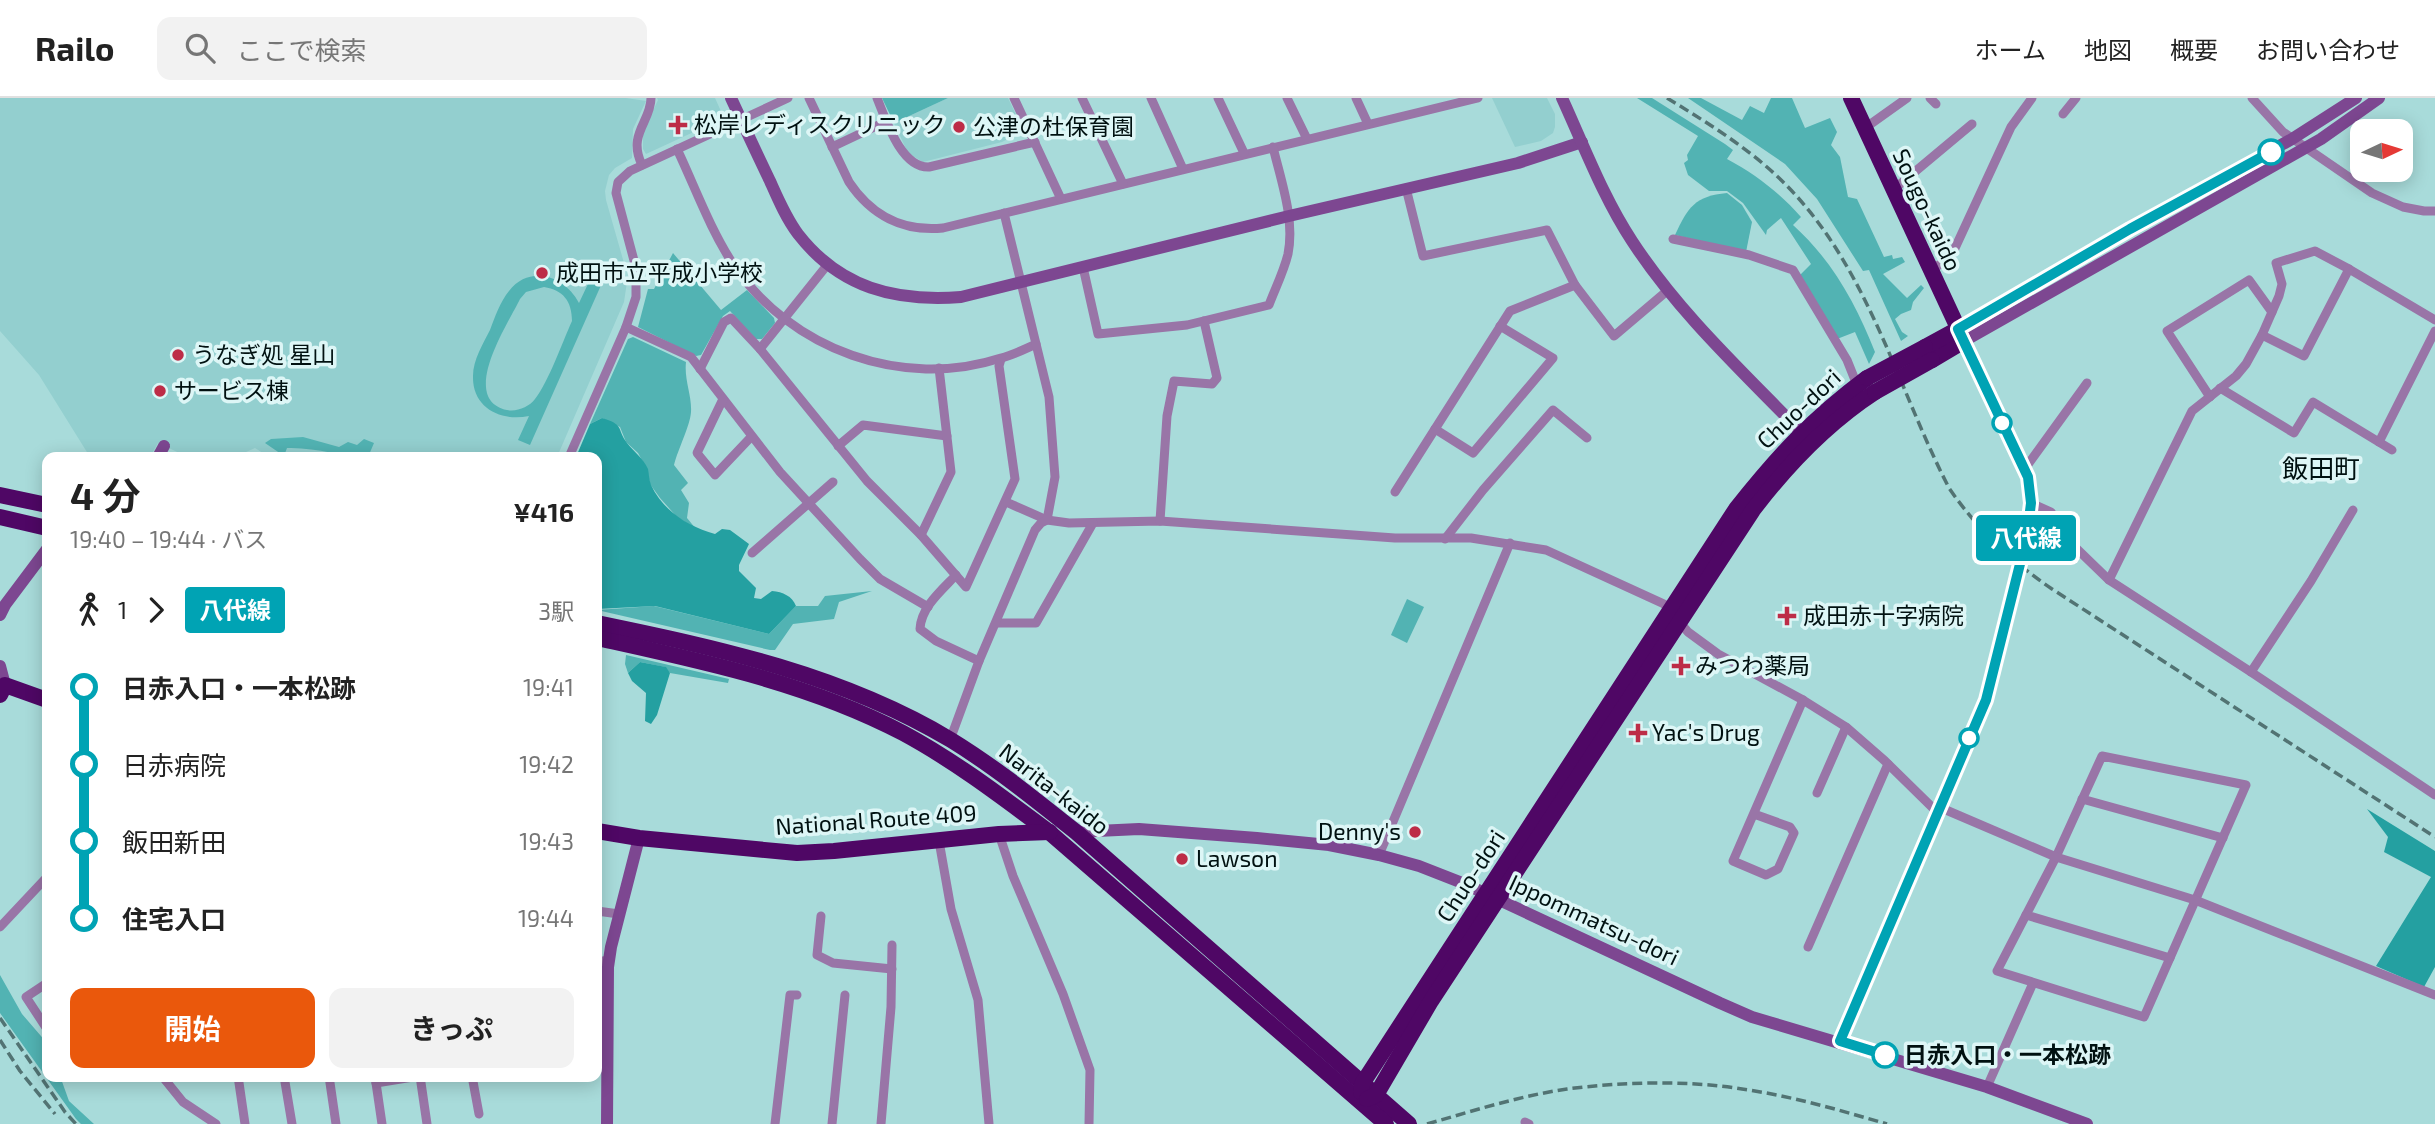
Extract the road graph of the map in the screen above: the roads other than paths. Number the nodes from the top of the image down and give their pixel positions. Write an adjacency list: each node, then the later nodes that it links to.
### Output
1 (651, 98): 38 (street)
2 (731, 98): 24 (street)
3 (788, 98): 24 (street)
4 (809, 98): 33 (street)
5 (877, 98): 25 (street)
6 (1014, 98): 31 (street)
7 (1082, 98): 40 (street)
8 (1151, 98): 39 (street)
9 (1219, 98): 37 (street)
10 (1287, 98): 29 (street)
11 (1356, 98): 26 (street)
12 (1421, 98): 22 (street)
13 (1478, 98): 22 (street)
14 (1562, 98): 32 (street)
15 (1852, 98): 28 (highway, Sougo-kaido)
16 (1907, 98): 28 (street)
17 (2032, 98): 51 (street)
18 (2076, 98): 23 (street)
19 (2252, 98): 30 (street)
20 (2356, 98): 30 (street, Chuo-dori)
21 (2379, 98): 35 (street, Chuo-dori)
22 (1427, 110): 26 (street)
23 (2063, 114)
24 (741, 119): 36 (street); 48 (street)
25 (887, 121): 31 (street); 33 (street)
26 (1368, 124): 29 (street)
27 (1972, 124): 42 (street)
28 (1865, 128): 42 (highway, Sougo-kaido)
29 (1307, 139): 34 (street)
30 (2292, 139): 35 (street); 62 (street, Chuo-dori)
31 (1035, 142): 43 (street)
32 (1582, 142): 41 (street); 54 (street)
33 (832, 147): 45 (street)
34 (1273, 147): 37 (street); 46 (street)
35 (2306, 148): 44 (street); 62 (street, Chuo-dori)
36 (677, 149): 38 (street); 56 (street)
37 (1244, 153): 39 (street)
38 (642, 165): 60 (street)
39 (1184, 169): 40 (street)
40 (1123, 184): 43 (street)
41 (1406, 188): 46 (street); 53 (street)
42 (1893, 190): 51 (highway, Sougo-kaido)
43 (1061, 199): 45 (street)
44 (2435, 211)
45 (1004, 213): 52 (street)
46 (1289, 216): 49 (street); 58 (street)
47 (1673, 239): 70 (street)
48 (828, 264): 52 (street); 56 (street)
49 (1083, 267): 52 (street); 58 (street)
50 (2349, 269): 55 (street); 57 (street); 63 (street)
51 (1930, 270): 62 (highway, Sougo-kaido)
52 (1021, 282): 64 (street)
53 (1575, 285): 54 (street); 59 (street)
54 (1667, 291): 75 (street)
55 (2272, 313): 63 (street); 72 (street)
56 (783, 320): 65 (street); 68 (street)
57 (2435, 320)
58 (1204, 321): 94 (street)
59 (1500, 326): 74 (street); 74 (street)
60 (626, 327): 67 (street); 82 (street)
61 (2435, 331): 79 (street)
62 (1961, 335): 70 (highway, Chuo-dori, bridge); 83 (street)
63 (2262, 335): 71 (street)
64 (1036, 344): 66 (street); 93 (street)
65 (760, 349): 67 (street); 80 (street)
66 (1001, 359): 68 (street); 87 (street)
67 (700, 369): 73 (street)
68 (939, 369): 76 (street)
69 (2087, 383): 83 (street)
70 (1866, 385): 75 (highway, Chuo-dori); 106 (highway, Chuo-dori)
71 (2220, 388): 72 (street); 79 (street)
72 (2210, 397): 103 (street)
73 (723, 399): 77 (street); 77 (street)
74 (1435, 429): 85 (street)
75 (1801, 432): 106 (highway, Chuo-dori)
76 (947, 436): 80 (street); 97 (street)
77 (751, 437): 88 (street)
78 (1587, 438): 98 (street)
79 (2379, 442): 81 (street)
80 (838, 446): 97 (street)
81 (2392, 450)
82 (571, 452)
83 (2024, 470): 89 (street)
84 (833, 482): 88 (street)
85 (1395, 492)
86 (0, 495): 90 (highway)
87 (1006, 502): 93 (street); 102 (street)
88 (808, 503): 100 (street); 104 (street)
89 (2031, 503): 103 (street); 122 (street, bridge)
90 (42, 504)
91 (2353, 510): 112 (street)
92 (0, 517): 96 (highway)
93 (1047, 520): 95 (street); 107 (street)
94 (1160, 521): 95 (street); 98 (street)
95 (1093, 523): 107 (street)
96 (42, 527)
97 (921, 535): 102 (street)
98 (1445, 539): 99 (street)
99 (1510, 543): 106 (street); 131 (street)
100 (752, 553)
101 (42, 556): 105 (street)
102 (956, 575): 104 (street)
103 (2109, 580): 112 (street)
104 (928, 607): 110 (street)
105 (0, 615)
106 (1675, 617): 115 (street); 134 (highway, Chuo-dori)
107 (997, 623): 110 (street)
108 (602, 624): 117 (highway, Narita-kaido)
109 (602, 639): 125 (highway, Narita-kaido)
110 (979, 661): 117 (street)
111 (0, 666): 113 (street)
112 (2251, 672): 120 (street)
113 (2, 687): 114 (highway)
114 (42, 699)
115 (1803, 700): 116 (street); 123 (street)
116 (1846, 727): 118 (street); 119 (street)
117 (950, 740): 126 (highway, Narita-kaido)
118 (1888, 764): 122 (street); 142 (street)
119 (1817, 793)
120 (2435, 795)
121 (2082, 799): 129 (street); 129 (street); 132 (street)
122 (1938, 809): 132 (street); 152 (street)
123 (1754, 814): 123 (street)
124 (602, 832): 128 (highway, National Route 409)
125 (1049, 832): 126 (highway, National Route 409); 127 (highway, National Route 409); 163 (highway, Narita-kaido)
126 (1076, 832): 131 (street, Ippommatsu-dori); 160 (highway, Narita-kaido)
127 (999, 834): 130 (highway, National Route 409); 177 (street)
128 (639, 838): 130 (highway, National Route 409); 137 (street)
129 (2222, 838): 135 (street)
130 (939, 841): 176 (street)
131 (1379, 855): 134 (street, Ippommatsu-dori)
132 (2056, 858): 135 (street); 138 (street)
133 (42, 882): 140 (street)
134 (1493, 896): 152 (street, Ippommatsu-dori); 160 (highway, Chuo-dori); 162 (highway, Chuo-dori)
135 (2195, 900): 143 (street); 150 (street)
136 (602, 912): 137 (street)
137 (619, 914): 144 (street)
138 (2026, 915): 143 (street); 146 (street)
139 (821, 916): 145 (street)
140 (0, 927)
141 (892, 945): 145 (street)
142 (1808, 947)
143 (2170, 958): 146 (street)
144 (603, 961): 172 (street)
145 (892, 969): 175 (street)
146 (2033, 983): 161 (street)
147 (42, 987): 151 (street)
148 (797, 995): 173 (street)
149 (845, 995): 174 (street)
150 (2435, 995)
151 (42, 1022)
152 (1840, 1041): 161 (street, Ippommatsu-dori)
153 (167, 1082): 166 (street)
154 (239, 1082): 167 (street)
155 (285, 1082): 168 (street)
156 (330, 1082): 169 (street)
157 (375, 1082): 170 (street)
158 (420, 1082): 171 (street)
159 (473, 1082): 164 (street)
160 (1362, 1084): 162 (highway, Narita-kaido); 163 (highway, Chuo-dori)
161 (1987, 1087): 179 (street, Ippommatsu-dori)
162 (1376, 1095): 163 (highway); 165 (highway, Narita-kaido)
163 (1360, 1102): 178 (highway, Narita-kaido)
164 (479, 1114)
165 (1408, 1123)
166 (216, 1124)
167 (245, 1124)
168 (292, 1124)
169 (336, 1124)
170 (382, 1124)
171 (427, 1124)
172 (607, 1124)
173 (775, 1124)
174 (832, 1124)
175 (881, 1124)
176 (989, 1124)
177 (1089, 1124)
178 (1386, 1124)
179 (2087, 1124)

